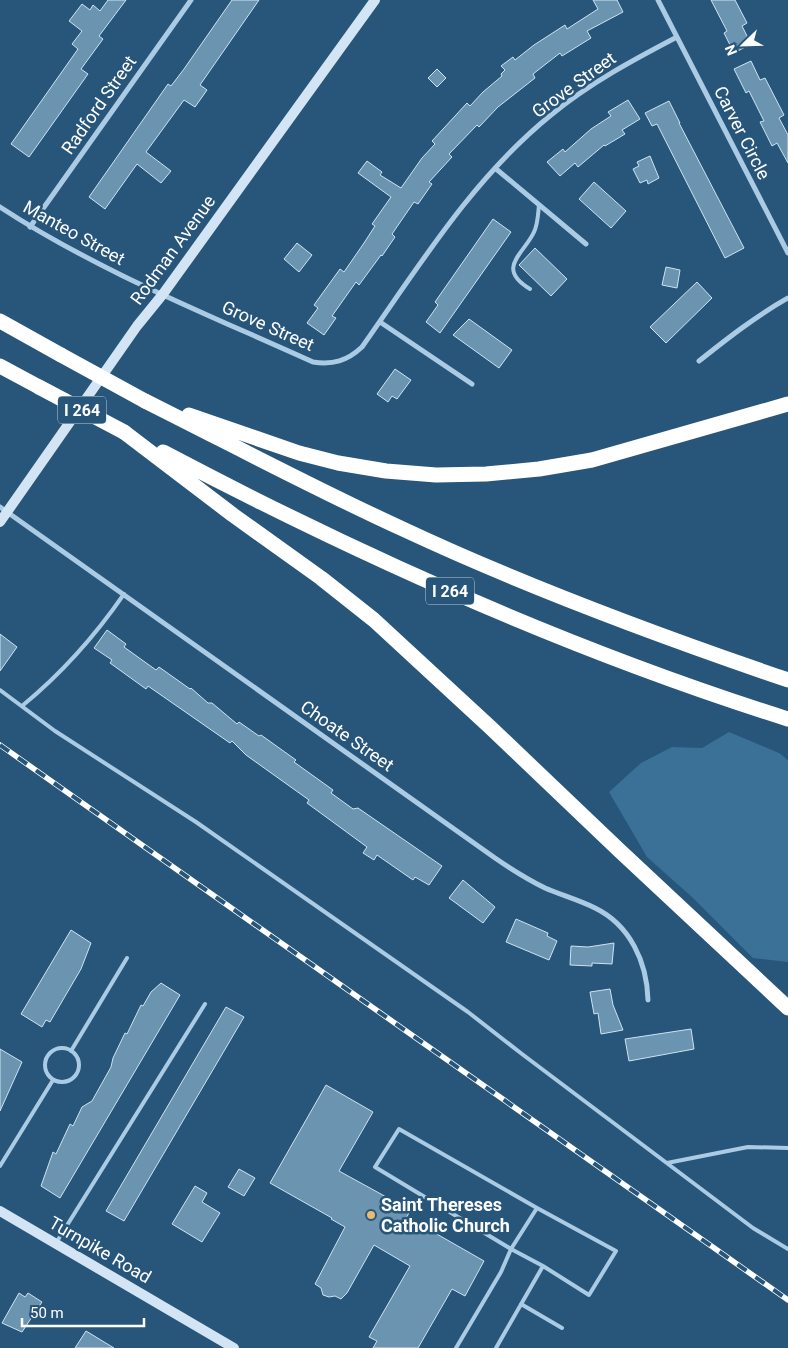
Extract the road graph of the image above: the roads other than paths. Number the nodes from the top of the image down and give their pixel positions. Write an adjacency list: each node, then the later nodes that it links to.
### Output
1 (191, 0): 8 (street, Radford Street)
2 (374, 0): 12 (street, Rodman Avenue)
3 (658, 0): 4 (street, Carver Circle)
4 (677, 37): 5 (street, Grove Street); 10 (street, Carver Circle)
5 (495, 168): 6 (street); 15 (street, Grove Street)
6 (540, 205): 9 (street); 11 (lane)
7 (0, 207): 8 (street, Manteo Street)
8 (30, 227): 12 (street, Manteo Street)
9 (586, 244)
10 (788, 252)
11 (530, 289)
12 (163, 294): 15 (street, Grove Street); 22 (street, Rodman Avenue)
13 (788, 298): 16 (street)
14 (0, 322): 19 (highway, I 264, bridge)
15 (380, 322): 18 (street)
16 (699, 361)
17 (0, 366): 21 (highway, I 264, bridge)
18 (472, 384)
19 (145, 400): 20 (highway); 25 (highway, I 264)
20 (788, 404)
21 (124, 432): 28 (highway, I 264); 32 (highway)
22 (4, 509): 23 (street, Rodman Avenue); 24 (street, Choate Street)
23 (0, 522)
24 (124, 594): 27 (lane); 30 (street, Choate Street)
25 (788, 680)
26 (0, 690): 27 (lane)
27 (22, 706): 36 (lane)
28 (788, 719)
29 (127, 958): 33 (lane)
30 (648, 1000)
31 (205, 1004): 40 (lane)
32 (788, 1008)
33 (71, 1050): 34 (lane); 34 (lane)
34 (53, 1080): 37 (lane)
35 (788, 1148): 36 (lane)
36 (667, 1163): 42 (lane)
37 (0, 1166)
38 (537, 1208): 41 (lane); 41 (lane); 43 (lane)
39 (0, 1211): 40 (street, Turnpike Road)
40 (56, 1243): 46 (street, Turnpike Road)
41 (512, 1249): 43 (lane); 47 (lane)
42 (788, 1249)
43 (543, 1266): 44 (lane)
44 (521, 1304): 45 (lane); 48 (lane)
45 (562, 1328)
46 (234, 1348)
47 (456, 1348)
48 (496, 1348)

